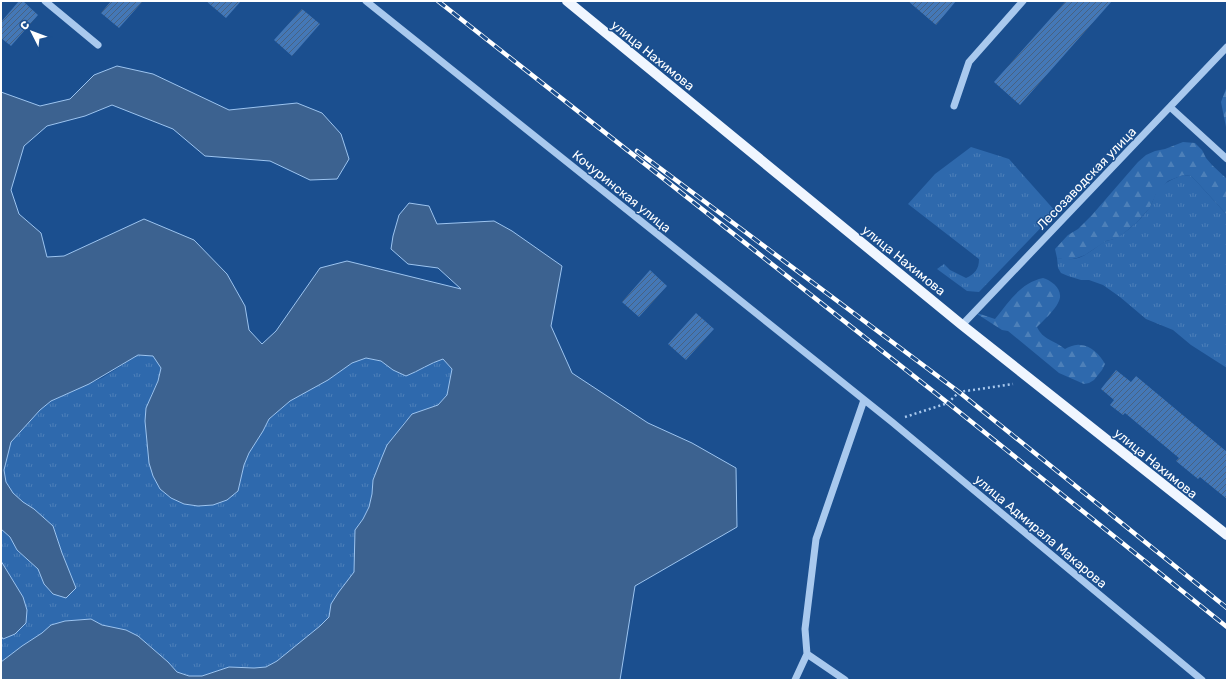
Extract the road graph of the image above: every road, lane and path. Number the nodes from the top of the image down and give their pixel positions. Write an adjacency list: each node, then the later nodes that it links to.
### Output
1 (45, 1): 5 (street)
2 (366, 1): 12 (street, Кочуринская улица)
3 (567, 1): 10 (main road, улица Нахимова)
4 (1023, 1): 7 (street)
5 (98, 45)
6 (1227, 47): 8 (street, Лесозаводская улица)
7 (954, 106)
8 (1170, 107): 9 (street); 10 (street, Лесозаводская улица)
9 (1227, 159)
10 (962, 325): 14 (main road, улица Нахимова)
11 (1013, 384): 13 (path)
12 (864, 400): 13 (street, улица Адмирала Макарова); 15 (street)
13 (892, 422): 18 (street, улица Адмирала Макарова)
14 (1227, 536)
15 (807, 654): 16 (street); 17 (street)
16 (795, 680)
17 (845, 680)
18 (1202, 680)

